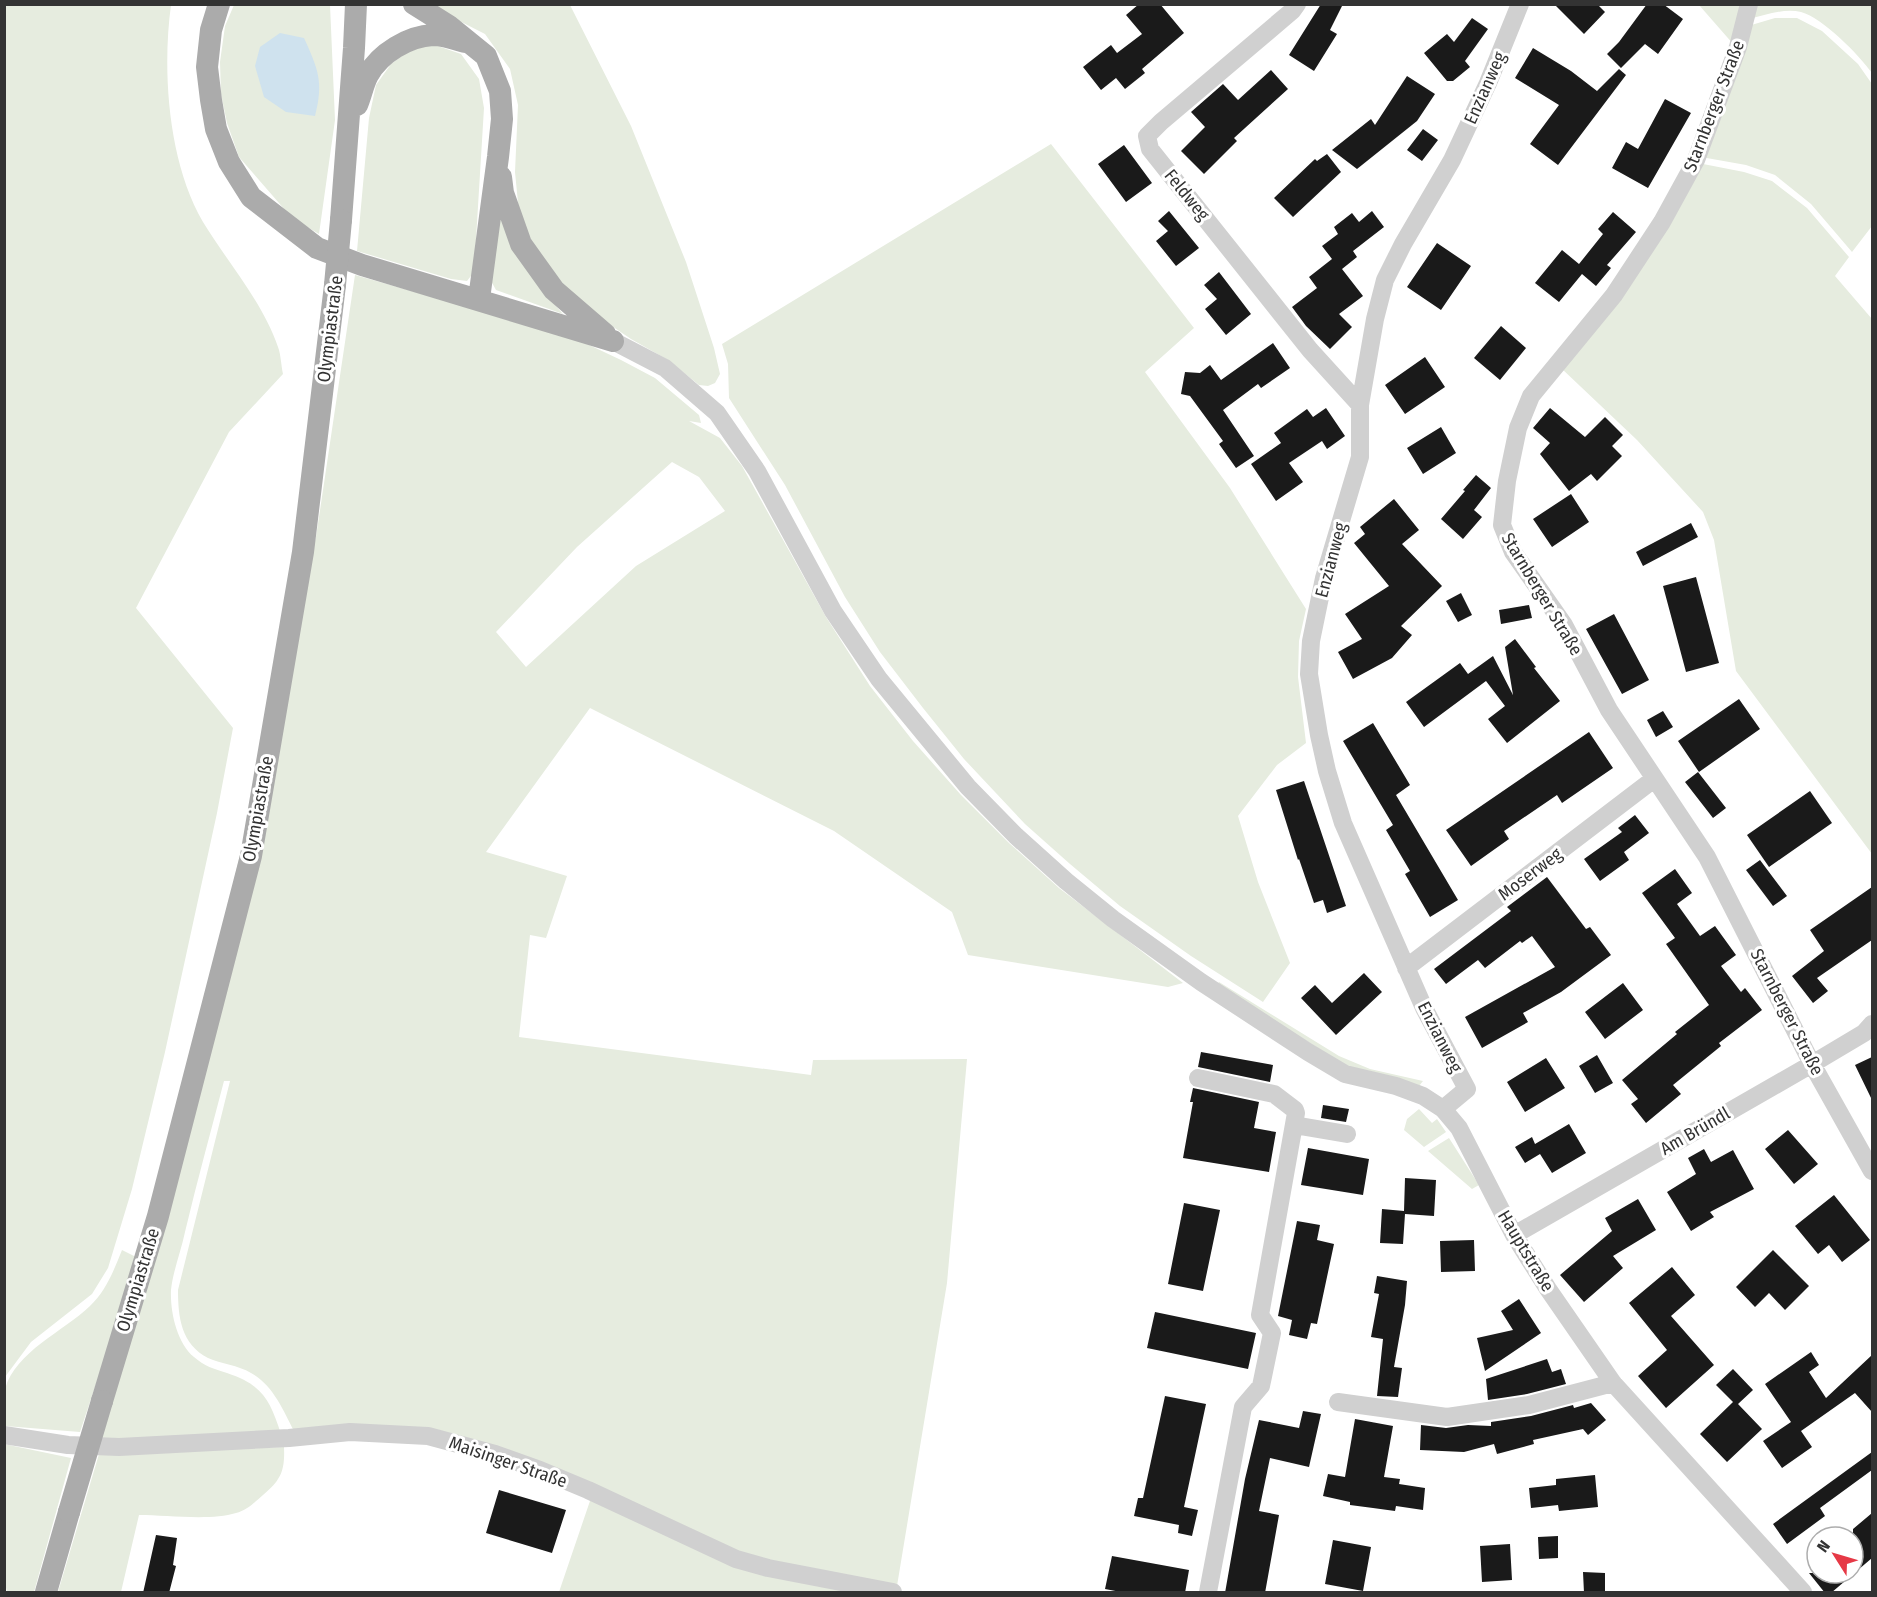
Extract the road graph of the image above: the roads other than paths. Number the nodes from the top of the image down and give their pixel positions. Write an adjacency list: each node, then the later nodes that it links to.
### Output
1 (219, 4): 12 (main road)
2 (340, 4): 9 (main road)
3 (356, 4): 9 (main road, Olympiastraße)
4 (414, 4): 8 (main road)
5 (1296, 4): 14 (street, Feldweg)
6 (1520, 4): 14 (street, Enzianweg)
7 (1749, 4): 15 (street, Starnberger Straße)
8 (472, 45): 10 (main road); 11 (main road)
9 (354, 48): 10 (main road, Olympiastraße)
10 (347, 132): 28 (main road, Olympiastraße, bridge)
11 (498, 157): 12 (main road); 13 (main road)
12 (478, 299): 13 (main road)
13 (613, 341): 20 (street, Hauptstraße)
14 (1360, 405): 16 (street, Enzianweg)
15 (1654, 779): 16 (street, Moserweg); 18 (street, Starnberger Straße)
16 (1406, 968): 20 (street, Enzianweg)
17 (1872, 1024): 18 (street, Am Bründl)
18 (1812, 1064): 23 (street, Starnberger Straße); 24 (street, Am Bründl)
19 (1198, 1078): 21 (street)
20 (1443, 1109): 24 (street, Hauptstraße)
21 (1294, 1125): 22 (street); 30 (street)
22 (1347, 1134)
23 (1872, 1171)
24 (1514, 1235): 25 (street, Hauptstraße)
25 (1613, 1383): 26 (street); 31 (street, Hauptstraße)
26 (1338, 1402)
27 (4, 1435): 29 (street, Maisinger Straße)
28 (46, 1593)
29 (893, 1593)
30 (1208, 1593)
31 (1803, 1593)

